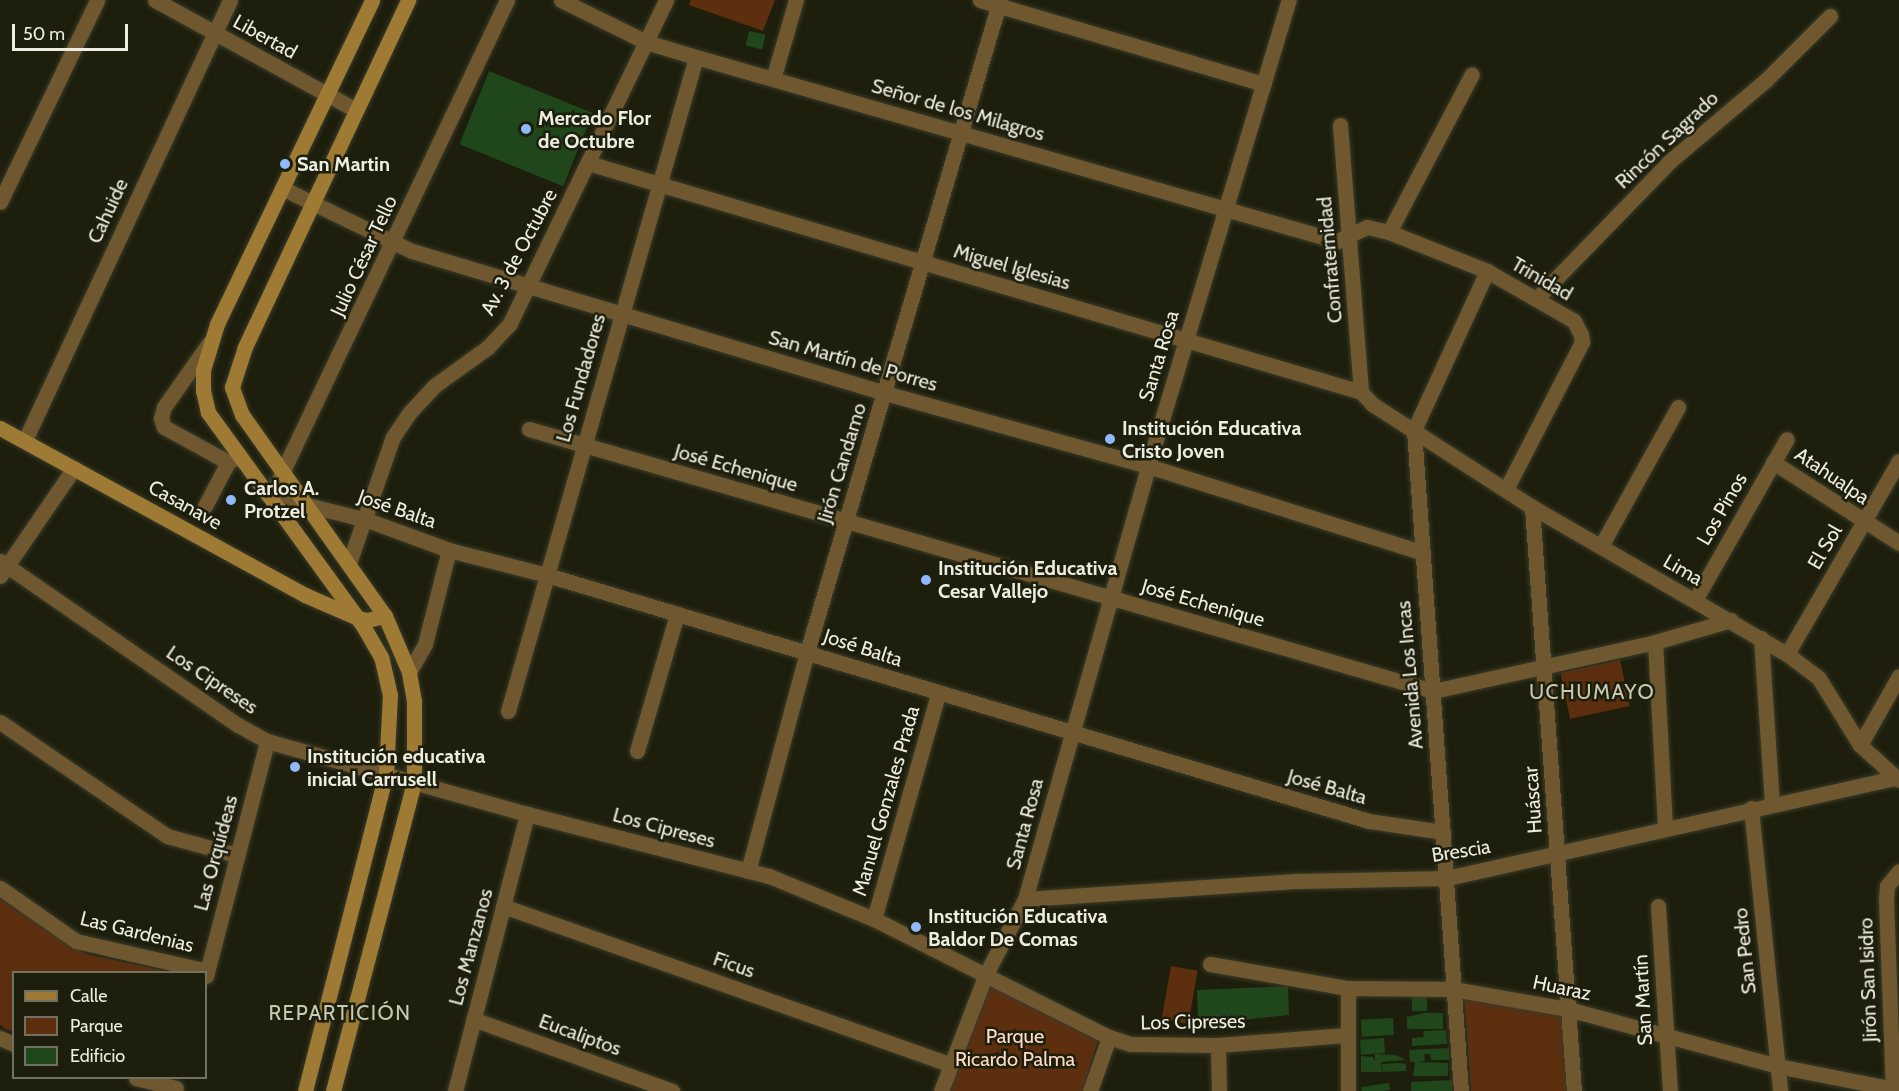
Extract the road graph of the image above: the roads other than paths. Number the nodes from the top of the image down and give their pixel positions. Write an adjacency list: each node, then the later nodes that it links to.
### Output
1 (97, 0): 27 (street)
2 (154, 0): 14 (street, Libertad)
3 (230, 0): 14 (street, Cahuide)
4 (372, 0): 20 (street)
5 (408, 0): 21 (street)
6 (507, 0): 32 (street, Julio César Tello)
7 (561, 0): 15 (street, Señor de los Milagros)
8 (666, 0): 15 (street, Av. 3 de Octubre)
9 (796, 0): 18 (street)
10 (980, 0): 12 (street)
11 (1289, 0): 19 (street, Santa Rosa)
12 (999, 3): 19 (street); 23 (street, Jirón Candamo)
13 (1830, 16): 36 (street, Rincón Sagrado)
14 (215, 33): 20 (street, Libertad); 47 (street, Cahuide)
15 (646, 42): 16 (street, Señor de los Milagros); 24 (street, Av. 3 de Octubre)
16 (696, 57): 18 (street, Señor de los Milagros); 25 (street, Los Fundadores)
17 (1472, 74): 30 (street)
18 (773, 79): 23 (street, Señor de los Milagros)
19 (1264, 84): 29 (street, Santa Rosa)
20 (326, 95): 21 (street, Libertad); 26 (street)
21 (356, 110): 28 (street)
22 (1340, 125): 31 (street, Confraternidad)
23 (964, 133): 29 (street, Señor de los Milagros); 33 (street, Jirón Candamo)
24 (588, 164): 25 (street, Miguel Iglesias); 35 (street, Av. 3 de Octubre)
25 (661, 185): 33 (street, Miguel Iglesias); 37 (street, Los Fundadores)
26 (282, 188): 28 (street, San Martín de Porres); 39 (street)
27 (0, 202)
28 (313, 202): 32 (street, San Martín de Porres); 54 (street)
29 (1225, 211): 31 (street, Señor de los Milagros); 38 (street, Santa Rosa)
30 (1389, 232): 31 (street, Trinidad); 34 (street, Trinidad)
31 (1349, 237): 40 (street, Confraternidad)
32 (396, 240): 35 (street, San Martín de Porres); 54 (street, Julio César Tello)
33 (923, 263): 38 (street, Miguel Iglesias); 41 (street, Jirón Candamo)
34 (1486, 271): 36 (street, Trinidad); 45 (street, Avenida Los Incas)
35 (529, 286): 37 (street, San Martín de Porres); 60 (street, Av. 3 de Octubre)
36 (1536, 298): 55 (street, Trinidad)
37 (621, 314): 41 (street, San Martín de Porres); 48 (street, Los Fundadores)
38 (1187, 339): 40 (street, Miguel Iglesias); 52 (street, Santa Rosa)
39 (209, 343): 49 (street); 49 (street)
40 (1361, 392): 45 (street, Miguel Iglesias)
41 (885, 393): 52 (street, San Martín de Porres); 61 (street, Jirón Candamo)
42 (1678, 407): 64 (street)
43 (0, 428): 47 (street, Casanave)
44 (529, 429): 48 (street, José Echenique)
45 (1414, 430): 55 (street, Lima); 66 (street, Avenida Los Incas)
46 (1787, 439): 51 (street, Los Pinos)
47 (25, 440): 53 (street, Casanave)
48 (584, 445): 61 (street, José Echenique); 69 (street, Los Fundadores)
49 (234, 459): 56 (street); 58 (street)
50 (1899, 461): 62 (street, El Sol)
51 (1773, 462): 62 (street, Atahualpa); 71 (street, Los Pinos)
52 (1148, 466): 66 (street, San Martín de Porres); 70 (street, Santa Rosa)
53 (74, 468): 68 (street); 74 (street, Casanave)
54 (284, 473): 56 (street, Julio César Tello); 57 (street)
55 (1506, 489): 59 (street, Lima)
56 (271, 496): 57 (street, José Balta); 74 (street)
57 (301, 500): 60 (street, José Balta); 67 (street)
58 (205, 506)
59 (1532, 507): 64 (street, Lima); 80 (street, Huáscar)
60 (367, 520): 65 (street, José Balta); 67 (street, Av. 3 de Octubre)
61 (846, 522): 70 (street, José Echenique); 78 (street, Jirón Candamo)
62 (1863, 523): 63 (street, Atahualpa); 79 (street, El Sol)
63 (1899, 543)
64 (1601, 546): 71 (street, Lima)
65 (449, 550): 69 (street, José Balta); 81 (street)
66 (1421, 552): 83 (street, Avenida Los Incas)
67 (349, 563): 73 (street)
68 (3, 567): 88 (street, Los Cipreses)
69 (547, 575): 72 (street, José Balta); 85 (street, Los Fundadores)
70 (1112, 599): 83 (street, José Echenique); 87 (street, Santa Rosa)
71 (1695, 600): 75 (street, Lima)
72 (677, 614): 78 (street, José Balta); 90 (street)
73 (385, 615): 74 (street, Casanave); 81 (street)
74 (357, 618): 91 (street)
75 (1731, 620): 76 (street, Lima); 77 (street, José Echenique)
76 (1761, 638): 79 (street, Lima); 94 (street)
77 (1655, 642): 80 (street, José Echenique); 97 (street)
78 (807, 652): 84 (street, José Balta); 101 (street, Jirón Candamo)
79 (1787, 654): 89 (street, Lima)
80 (1544, 668): 83 (street, José Echenique); 99 (street, Huáscar)
81 (409, 672): 93 (street)
82 (1899, 676): 89 (street)
83 (1433, 691): 98 (street, Avenida Los Incas)
84 (938, 695): 87 (street, José Balta); 108 (street, Manuel Gonzales Prada)
85 (508, 711)
86 (0, 722): 100 (street)
87 (1071, 735): 98 (street, José Balta); 105 (street, Santa Rosa)
88 (267, 741): 91 (street, Los Cipreses); 100 (street, Las Orquídeas)
89 (1860, 745): 92 (street, Lima)
90 (636, 751)
91 (386, 773): 93 (street, Los Cipreses); 126 (street)
92 (1896, 779): 94 (street, Brescia)
93 (414, 782): 96 (street, Los Cipreses); 127 (street)
94 (1772, 802): 95 (street, Brescia)
95 (1751, 808): 97 (street, Brescia); 122 (street, San Pedro)
96 (527, 814): 101 (street, Los Cipreses); 106 (street, Los Manzanos)
97 (1665, 828): 99 (street, Brescia)
98 (1443, 832): 103 (street, Avenida Los Incas)
99 (1557, 854): 103 (street, Brescia); 115 (street, Huáscar)
100 (237, 855): 111 (street, Las Orquídeas)
101 (748, 871): 108 (street, Los Cipreses)
102 (1899, 871): 125 (street, Jirón San Isidro)
103 (1447, 878): 105 (street, Brescia); 114 (street, Avenida Los Incas)
104 (0, 888): 110 (street, Las Gardenias)
105 (1025, 899): 112 (street, Santa Rosa)
106 (503, 906): 116 (street, Los Manzanos); 121 (street, Ficus)
107 (1658, 906): 118 (street, San Martín)
108 (874, 919): 112 (street, Los Cipreses)
109 (1210, 964): 113 (street, Huaraz)
110 (198, 971)
111 (207, 971)
112 (986, 974): 119 (street, Los Cipreses); 121 (street, Santa Rosa)
113 (1348, 988): 114 (street, Huaraz); 117 (street)
114 (1454, 989): 115 (street, Huaraz); 134 (street, Avenida Los Incas)
115 (1568, 1009): 118 (street, Huaraz); 135 (street, Huáscar)
116 (473, 1019): 128 (street, Los Manzanos); 129 (street, Eucaliptos)
117 (1346, 1035): 120 (street, Los Cipreses); 133 (street)
118 (1666, 1036): 122 (street, Huaraz); 136 (street, San Martín)
119 (1109, 1037): 120 (street, Los Cipreses); 131 (street)
120 (1218, 1045): 132 (street)
121 (951, 1065): 130 (street, Santa Rosa)
122 (1779, 1066): 125 (street, Huaraz); 137 (street, San Pedro)
123 (146, 1079): 124 (street)
124 (177, 1085)
125 (1895, 1090)
126 (305, 1091)
127 (333, 1091)
128 (454, 1091)
129 (672, 1091)
130 (941, 1091)
131 (1090, 1091)
132 (1219, 1091)
133 (1348, 1091)
134 (1461, 1091)
135 (1574, 1091)
136 (1670, 1091)
137 (1780, 1091)

